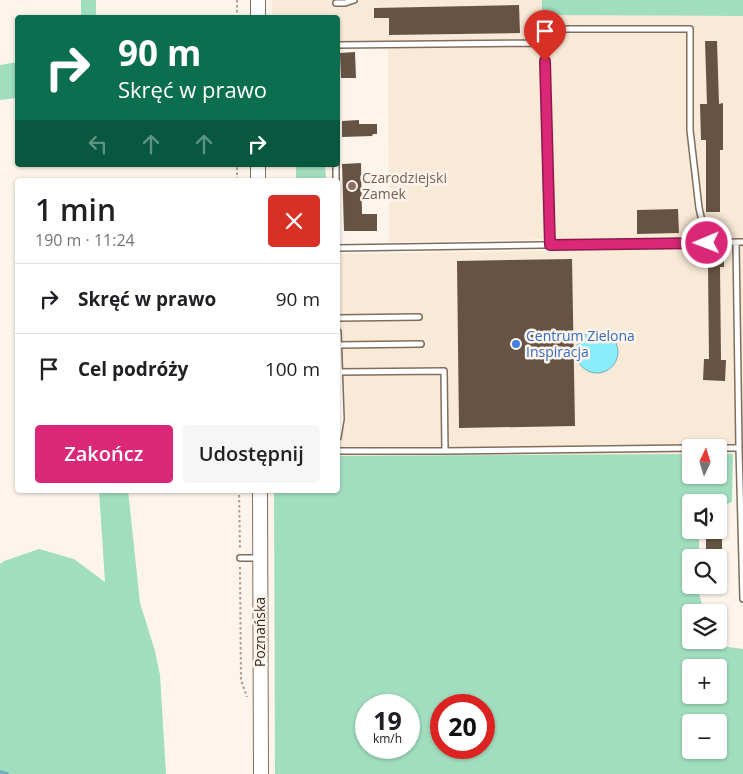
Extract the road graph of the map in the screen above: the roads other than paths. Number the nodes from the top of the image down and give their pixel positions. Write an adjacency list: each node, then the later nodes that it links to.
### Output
1 (258, 0): 4 (main road)
2 (354, 0): 3 (lane)
3 (336, 3)
4 (258, 15)
5 (544, 43): 6 (lane); 9 (lane); 10 (lane)
6 (340, 45)
7 (736, 242): 8 (lane); 9 (lane); 21 (lane)
8 (743, 242)
9 (707, 243): 10 (lane)
10 (550, 245): 11 (lane)
11 (340, 248)
12 (419, 317): 13 (lane)
13 (340, 318)
14 (421, 344): 15 (lane)
15 (340, 345)
16 (340, 372): 23 (lane)
17 (340, 403): 18 (lane)
18 (340, 425)
19 (682, 448): 23 (lane)
20 (728, 448): 21 (lane)
21 (739, 448): 25 (lane)
22 (340, 451): 23 (lane)
23 (445, 451)
24 (260, 493): 27 (main road, Poznańska)
25 (742, 529): 28 (lane)
26 (240, 558): 27 (lane)
27 (260, 558): 29 (main road, Poznańska)
28 (743, 599)
29 (261, 774)

